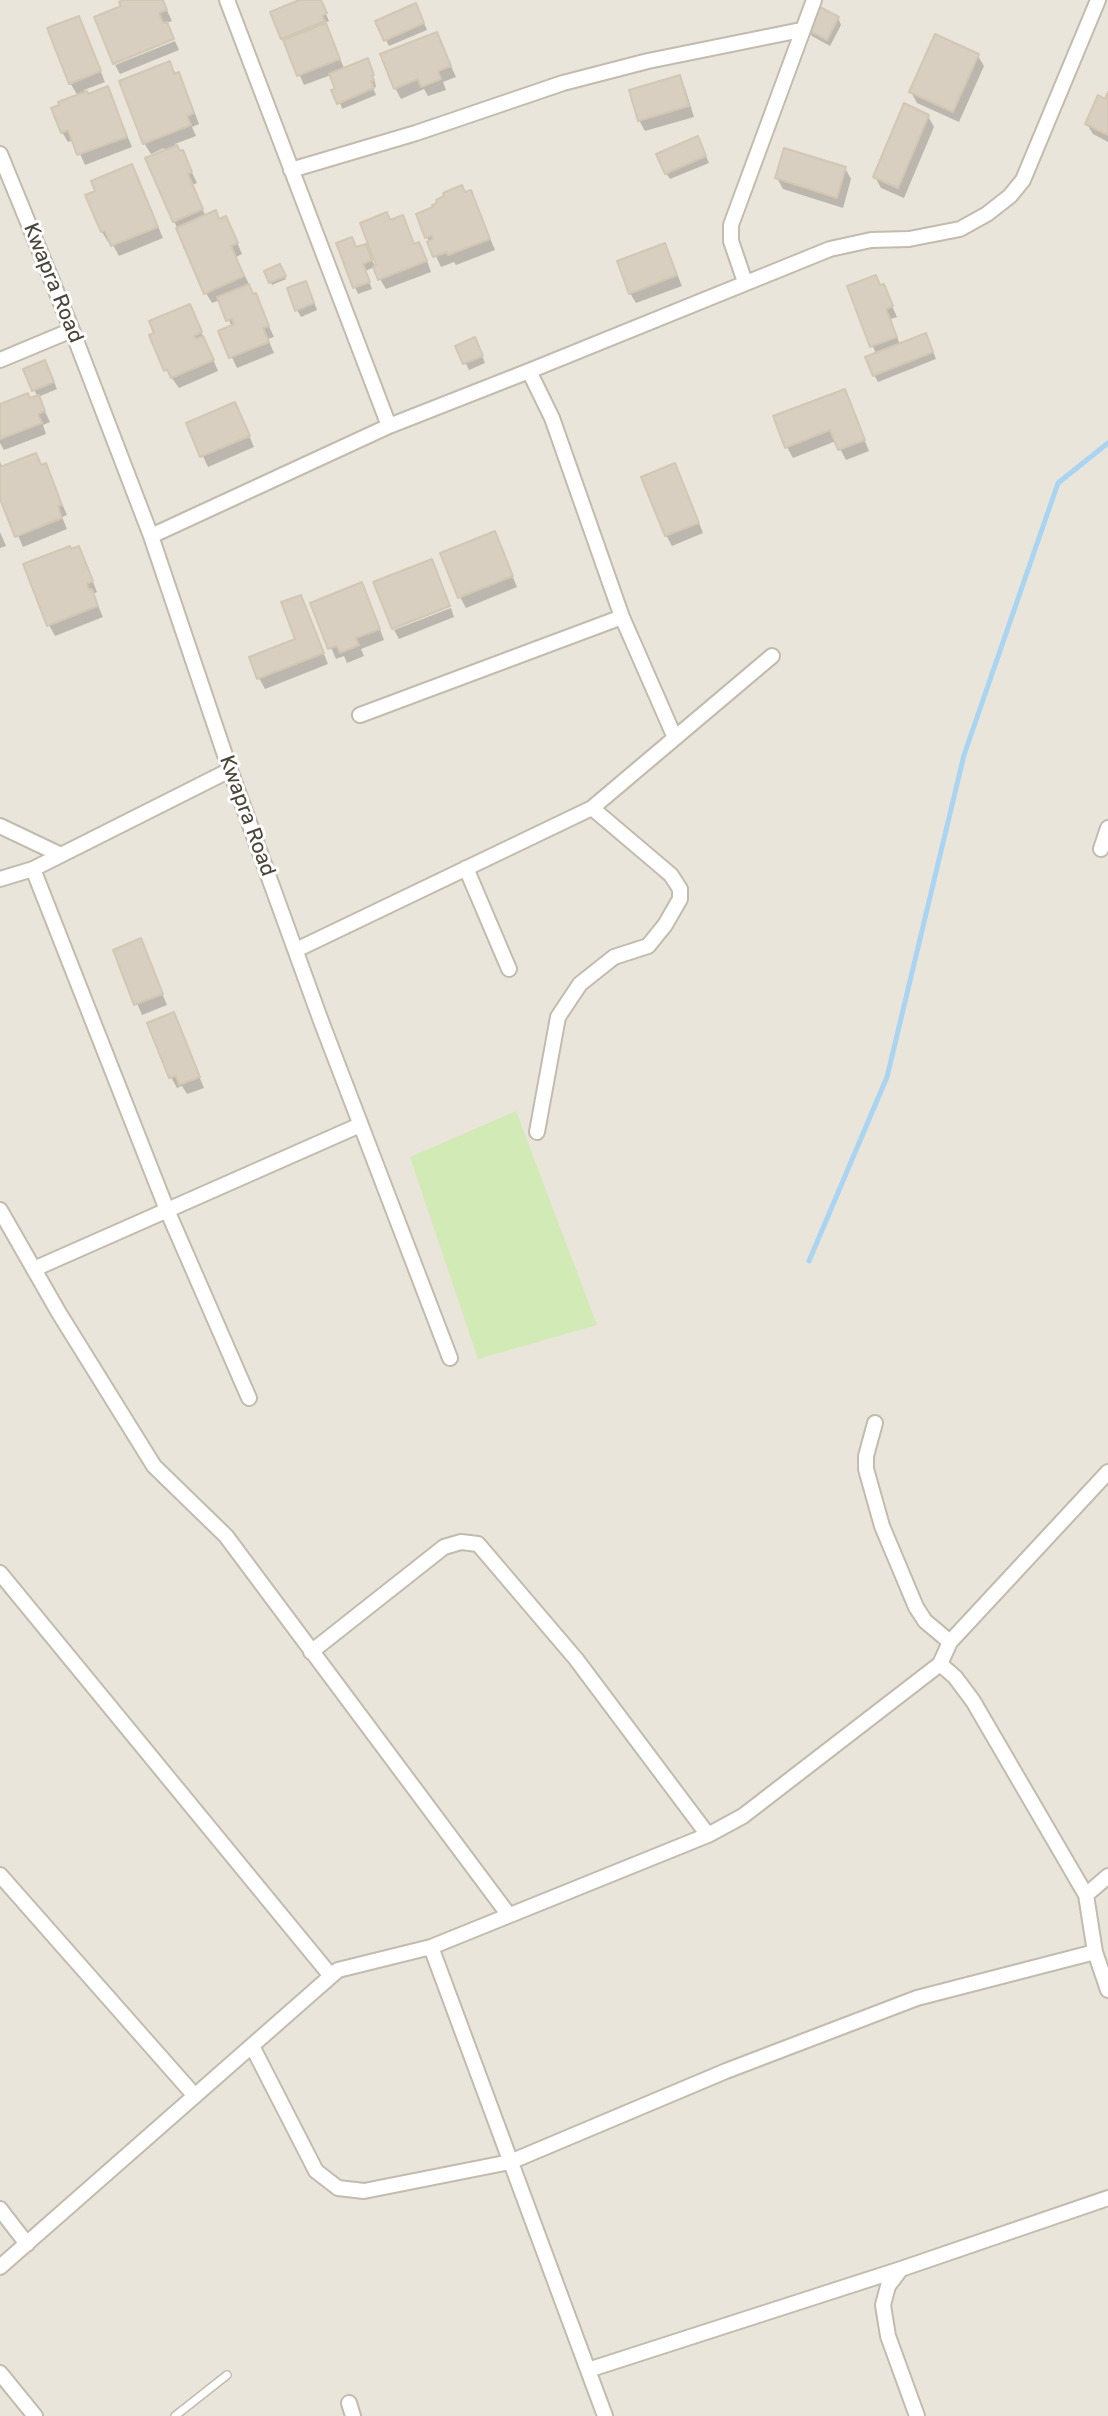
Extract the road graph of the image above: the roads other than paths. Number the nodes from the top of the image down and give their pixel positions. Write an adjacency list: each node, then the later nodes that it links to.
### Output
1 (227, 0): 6 (street)
2 (814, 0): 4 (street)
3 (1098, 0): 7 (street)
4 (801, 30): 6 (street); 7 (street)
5 (0, 153): 8 (street, Kwapra Road)
6 (291, 170): 11 (street)
7 (745, 282): 10 (street)
8 (72, 330): 9 (street); 12 (street, Kwapra Road)
9 (0, 360)
10 (529, 371): 11 (street); 13 (street)
11 (389, 426): 12 (street)
12 (151, 536): 17 (street, Kwapra Road)
13 (622, 617): 15 (street); 16 (street)
14 (772, 656): 16 (street)
15 (360, 715)
16 (675, 738): 18 (street)
17 (230, 770): 22 (street); 26 (street, Kwapra Road)
18 (593, 808): 23 (street); 29 (street)
19 (0, 826): 22 (street)
20 (1108, 828): 21 (street)
21 (1101, 849)
22 (61, 855): 24 (street)
23 (466, 868): 26 (street); 27 (street)
24 (33, 869): 25 (street); 31 (street)
25 (0, 879)
26 (296, 950): 28 (street, Kwapra Road)
27 (509, 968)
28 (360, 1125): 31 (street); 33 (street, Kwapra Road)
29 (537, 1132)
30 (0, 1210): 32 (street)
31 (167, 1210): 32 (street); 34 (street)
32 (34, 1269): 39 (street)
33 (450, 1358)
34 (248, 1398)
35 (874, 1423): 38 (street)
36 (1108, 1472): 38 (street)
37 (0, 1573): 48 (street)
38 (950, 1642): 40 (street)
39 (311, 1652): 41 (street); 45 (street)
40 (940, 1664): 41 (street); 44 (street)
41 (708, 1835): 45 (street)
42 (0, 1875): 51 (street)
43 (1108, 1877): 44 (street)
44 (1086, 1895): 47 (street)
45 (508, 1914): 46 (street)
46 (430, 1947): 48 (street); 52 (street)
47 (1095, 1952): 49 (street); 52 (street)
48 (331, 1976): 50 (street)
49 (1108, 1990)
50 (252, 2046): 51 (street); 52 (street)
51 (195, 2096): 55 (street)
52 (510, 2162): 58 (street)
53 (1108, 2198): 57 (street)
54 (0, 2209): 55 (street)
55 (27, 2244): 56 (street)
56 (0, 2267)
57 (901, 2269): 58 (street); 64 (street)
58 (588, 2370): 63 (street)
59 (0, 2373): 61 (street)
60 (227, 2375): 62 (lane)
61 (35, 2416)
62 (175, 2416)
63 (605, 2416)
64 (917, 2416)

